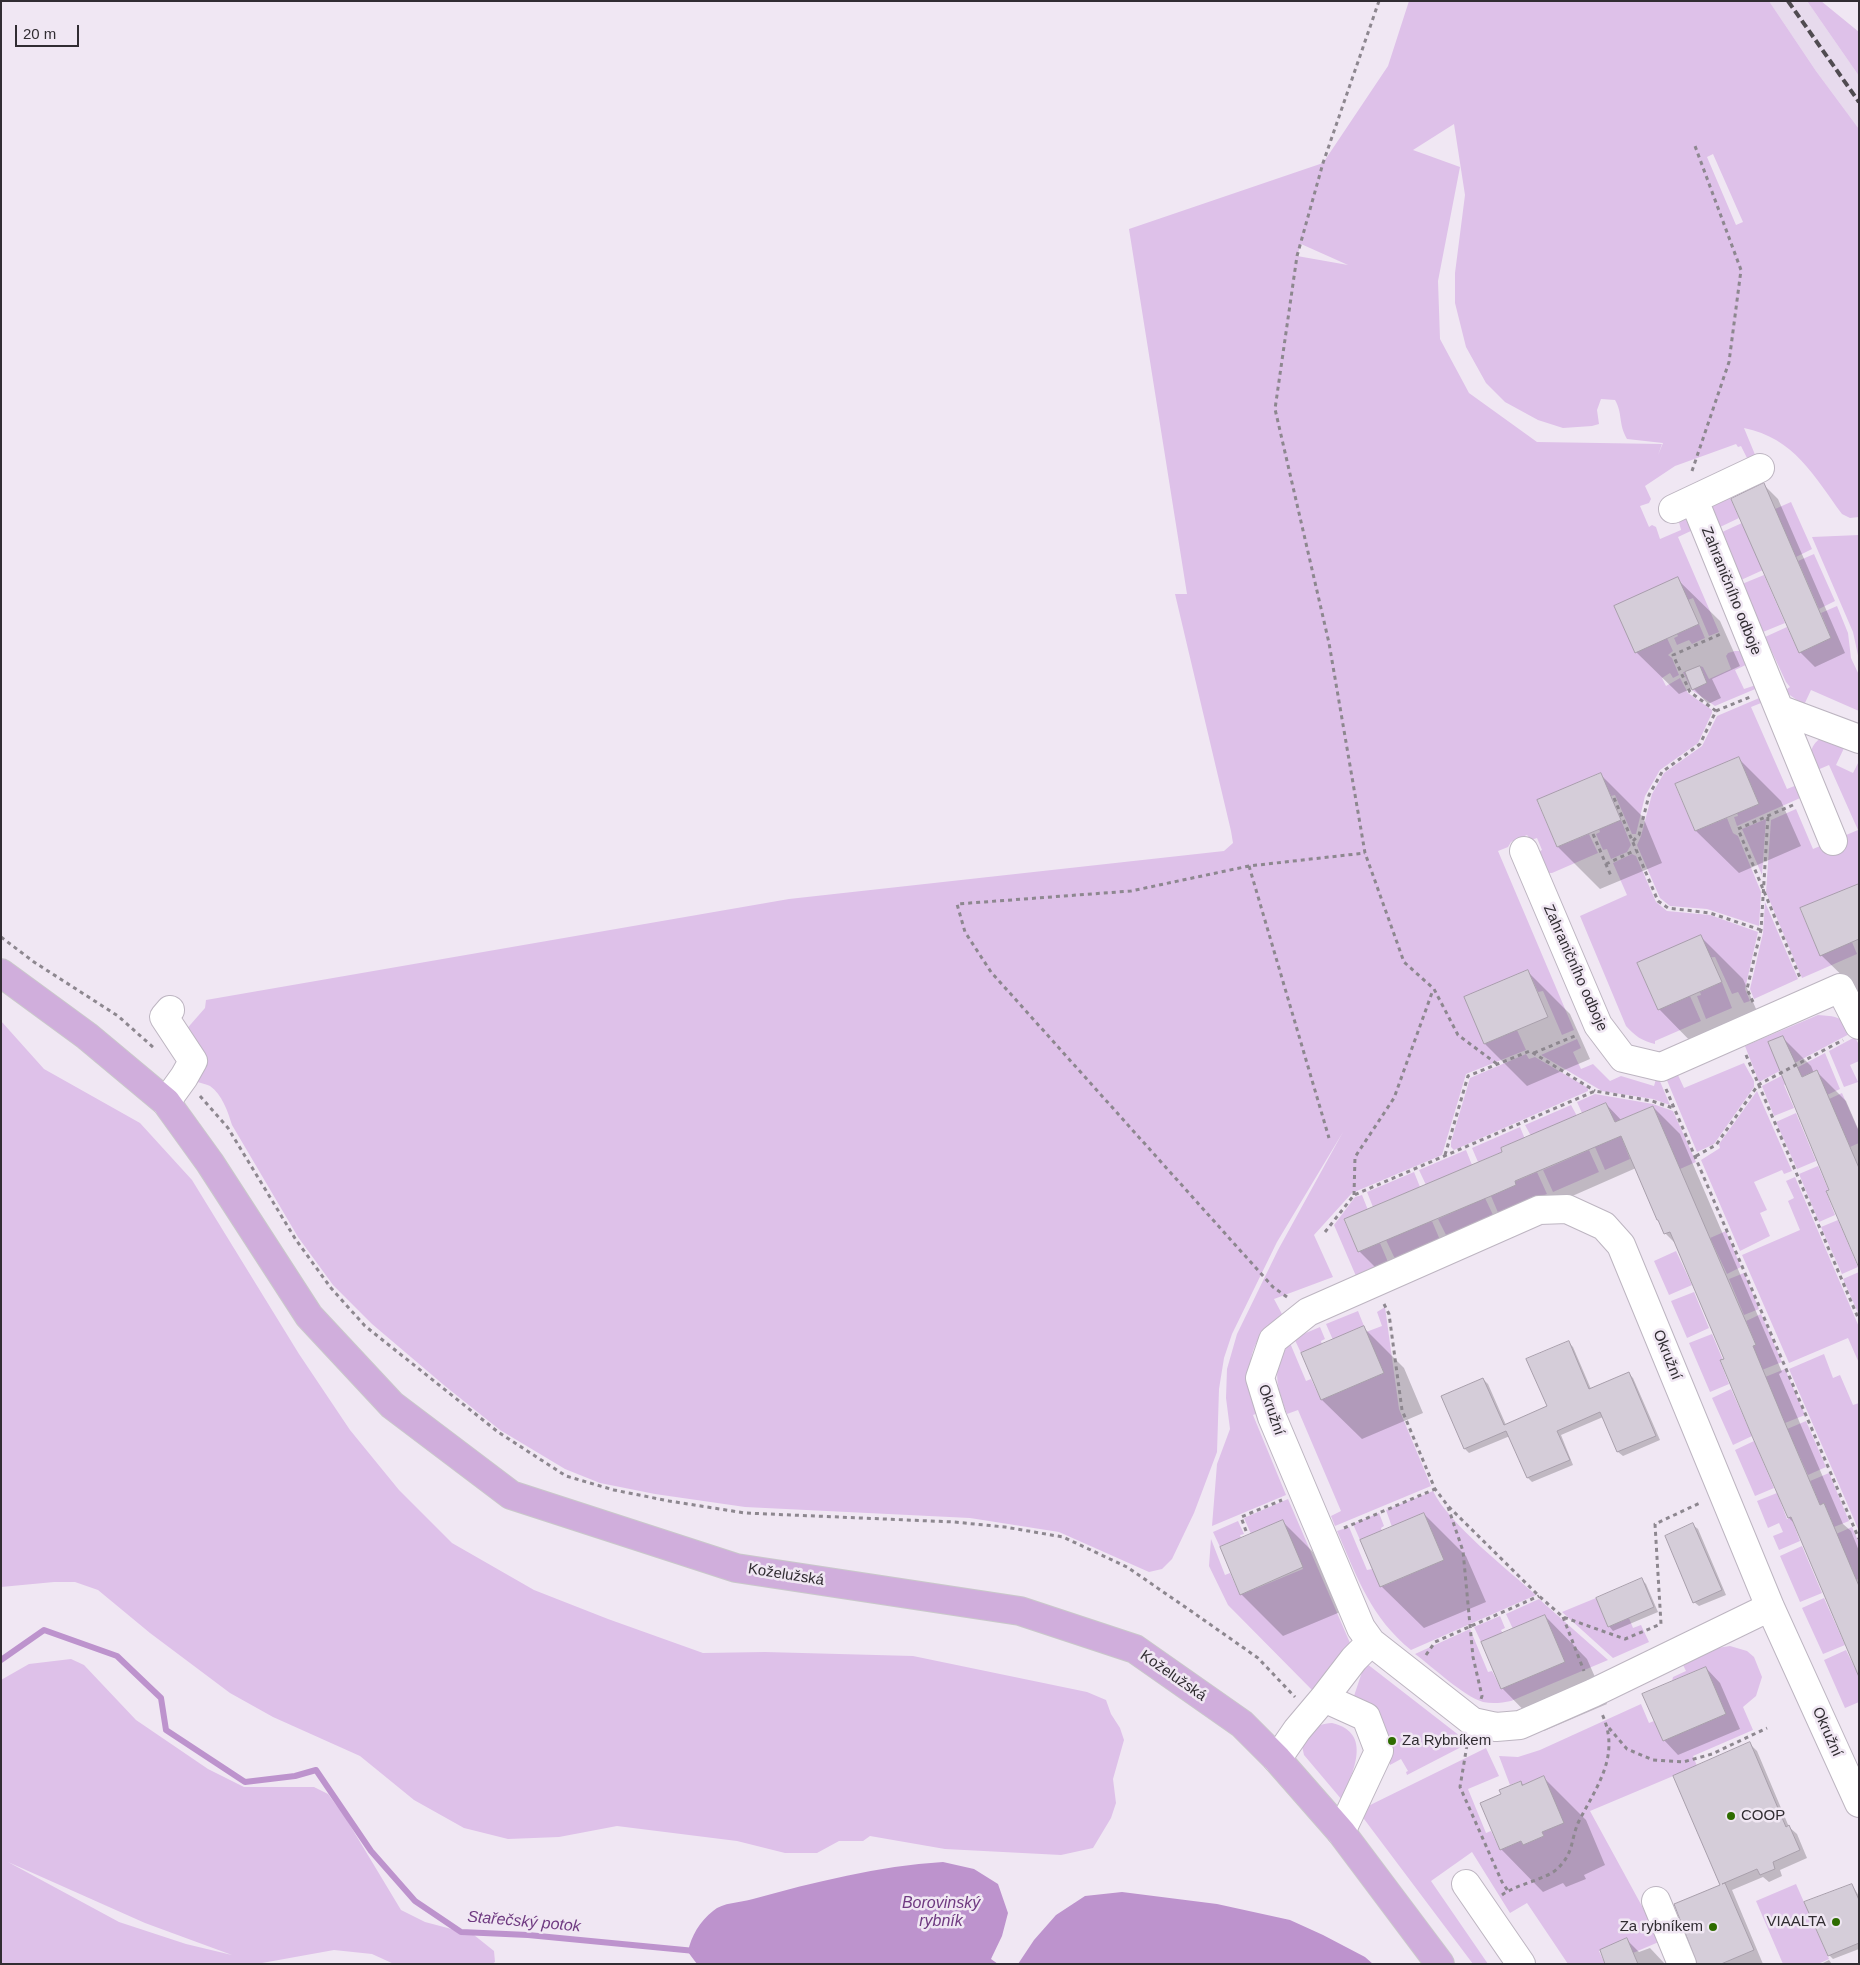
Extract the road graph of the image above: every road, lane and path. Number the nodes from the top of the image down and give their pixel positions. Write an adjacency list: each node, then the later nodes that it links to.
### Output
1 (1380, 1): 17 (path)
2 (1695, 146): 4 (path)
3 (1760, 468): 5 (street, Zahraničního odboje)
4 (1692, 471)
5 (1744, 624): 6 (street, Zahraničního odboje); 7 (path)
6 (1775, 699): 7 (path); 8 (street); 9 (street, Zahraničního odboje)
7 (1716, 711): 14 (path)
8 (1859, 739)
9 (1815, 795): 11 (path); 13 (street, Zahraničního odboje)
10 (1614, 798): 14 (path)
11 (1768, 816): 21 (path); 21 (path)
12 (1593, 834): 18 (path)
13 (1833, 841)
14 (1633, 842): 15 (path)
15 (1636, 850): 18 (path); 22 (path)
16 (1524, 851): 30 (street, Zahraničního odboje)
17 (1365, 853): 19 (path); 27 (path)
18 (1606, 864): 20 (path)
19 (1249, 866): 42 (path); 48 (path)
20 (1611, 876)
21 (1763, 890): 22 (path); 25 (path)
22 (1761, 930): 28 (path)
23 (1, 937): 33 (path)
24 (1, 973): 40 (main road, Koželužská)
25 (1801, 981)
26 (1849, 984): 31 (street); 32 (street)
27 (1434, 989): 35 (path); 45 (path)
28 (1753, 1002)
29 (170, 1010): 37 (street)
30 (1598, 1025): 34 (path); 36 (street, Zahraničního odboje)
31 (1855, 1031): 38 (path)
32 (1736, 1034): 36 (street); 38 (path)
33 (158, 1052)
34 (1533, 1053): 35 (path); 39 (path)
35 (1497, 1064): 43 (path)
36 (1661, 1067): 41 (path)
37 (184, 1077): 40 (street); 62 (path)
38 (1758, 1085): 44 (path); 49 (path)
39 (1595, 1091): 41 (path); 43 (path)
40 (166, 1102): 65 (main road, Koželužská)
41 (1674, 1108): 44 (path)
42 (1329, 1138)
43 (1444, 1156): 45 (path)
44 (1696, 1156): 55 (path)
45 (1354, 1195): 46 (path)
46 (1325, 1232)
47 (1373, 1283): 48 (street, Okružní); 50 (path); 52 (street, Okružní)
48 (1308, 1312): 51 (street, Okružní)
49 (1859, 1320)
50 (1435, 1489): 54 (path); 56 (path)
51 (1303, 1490): 53 (path); 54 (street, Okružní)
52 (1723, 1492): 57 (street, Okružní); 58 (path)
53 (1246, 1531)
54 (1322, 1537): 59 (street, Okružní)
55 (1859, 1539)
56 (1539, 1596): 58 (path); 60 (path)
57 (1770, 1606): 61 (street, Okružní); 66 (street, Okružní)
58 (1563, 1617): 61 (path)
59 (1371, 1642): 60 (street, Okružní); 62 (street)
60 (1412, 1674): 61 (street, Okružní)
61 (1592, 1693): 63 (path)
62 (1317, 1706): 65 (street); 67 (street)
63 (1608, 1727): 64 (path); 70 (path)
64 (1767, 1728)
65 (1277, 1759): 67 (main road, Koželužská)
66 (1859, 1804)
67 (1341, 1832): 71 (main road, Koželužská)
68 (1466, 1884): 70 (street)
69 (1656, 1901): 73 (street)
70 (1484, 1909): 72 (street)
71 (1440, 1964)
72 (1521, 1964)
73 (1682, 1964)

